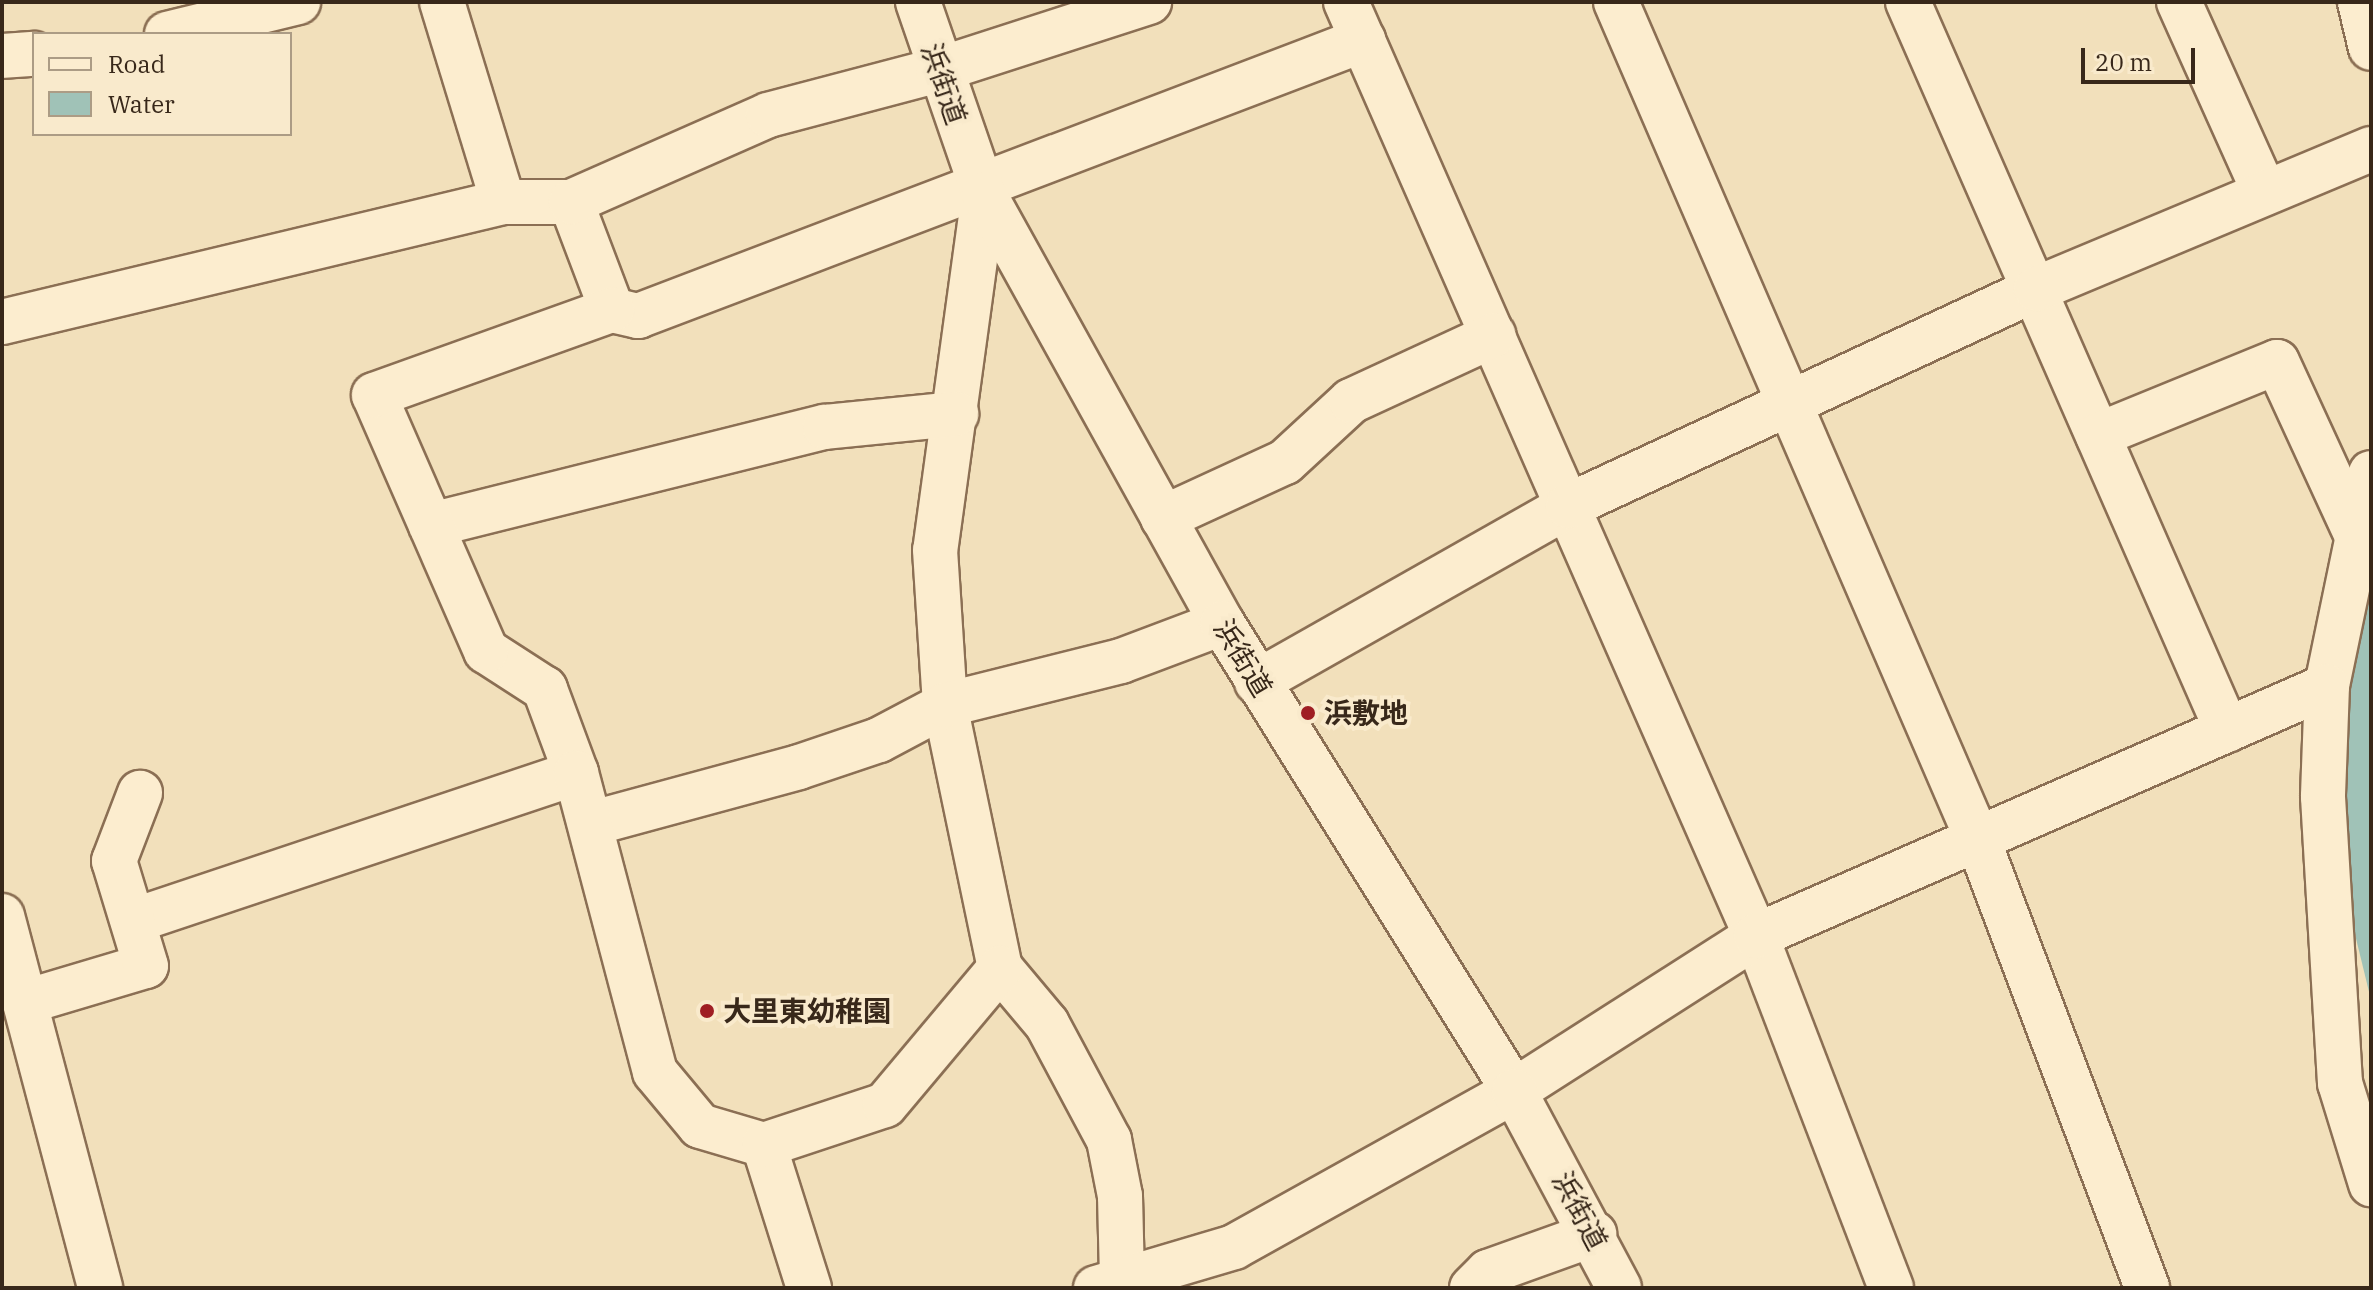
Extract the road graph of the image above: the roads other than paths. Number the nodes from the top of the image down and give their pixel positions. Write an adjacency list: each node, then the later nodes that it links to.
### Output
1 (298, 2): 10 (street)
2 (442, 2): 18 (street)
3 (918, 2): 14 (street, 浜街道)
4 (1149, 2): 14 (street)
5 (1616, 2): 24 (street)
6 (1908, 2): 20 (street)
7 (2179, 2): 17 (street)
8 (2360, 2): 11 (street)
9 (1354, 21): 16 (street); 23 (street)
10 (175, 32)
11 (2371, 48)
12 (32, 54): 13 (street)
13 (2, 56)
14 (938, 70): 16 (street, 浜街道); 19 (street)
15 (2371, 149): 17 (street)
16 (981, 188): 21 (street); 25 (street); 29 (street, 浜街道)
17 (2265, 193): 20 (street)
18 (503, 202): 19 (street); 22 (street)
19 (571, 202): 21 (street)
20 (2036, 289): 24 (street); 26 (street)
21 (612, 310): 30 (street)
22 (2, 322)
23 (1494, 335): 28 (street); 29 (street)
24 (1795, 405): 28 (street); 40 (street)
25 (956, 414): 30 (street); 35 (street)
26 (2098, 435): 31 (street); 36 (street)
27 (2371, 473): 31 (street)
28 (1568, 506): 33 (street); 43 (street)
29 (1163, 518): 32 (street, 浜街道)
30 (431, 525): 37 (street)
31 (2358, 538): 34 (street)
32 (1222, 623): 33 (street, 浜街道); 35 (street)
33 (1257, 682): 46 (street, 浜街道)
34 (2327, 686): 36 (street); 48 (street)
35 (945, 705): 39 (street); 44 (street)
36 (2227, 730): 40 (street)
37 (576, 773): 39 (street); 42 (street)
38 (140, 793): 42 (street)
39 (593, 823): 47 (street)
40 (1978, 840): 43 (street); 56 (street)
41 (2, 916): 45 (street)
42 (133, 921): 45 (street)
43 (1756, 936): 46 (street); 55 (street)
44 (1000, 968): 47 (street); 50 (street)
45 (25, 1002): 51 (street)
46 (1514, 1091): 49 (street, 浜街道); 50 (street)
47 (764, 1145): 52 (street)
48 (2368, 1162)
49 (1594, 1234): 53 (street); 54 (street, 浜街道)
50 (1109, 1284)
51 (100, 1288)
52 (809, 1288)
53 (1472, 1288)
54 (1619, 1288)
55 (1891, 1288)
56 (2147, 1288)

